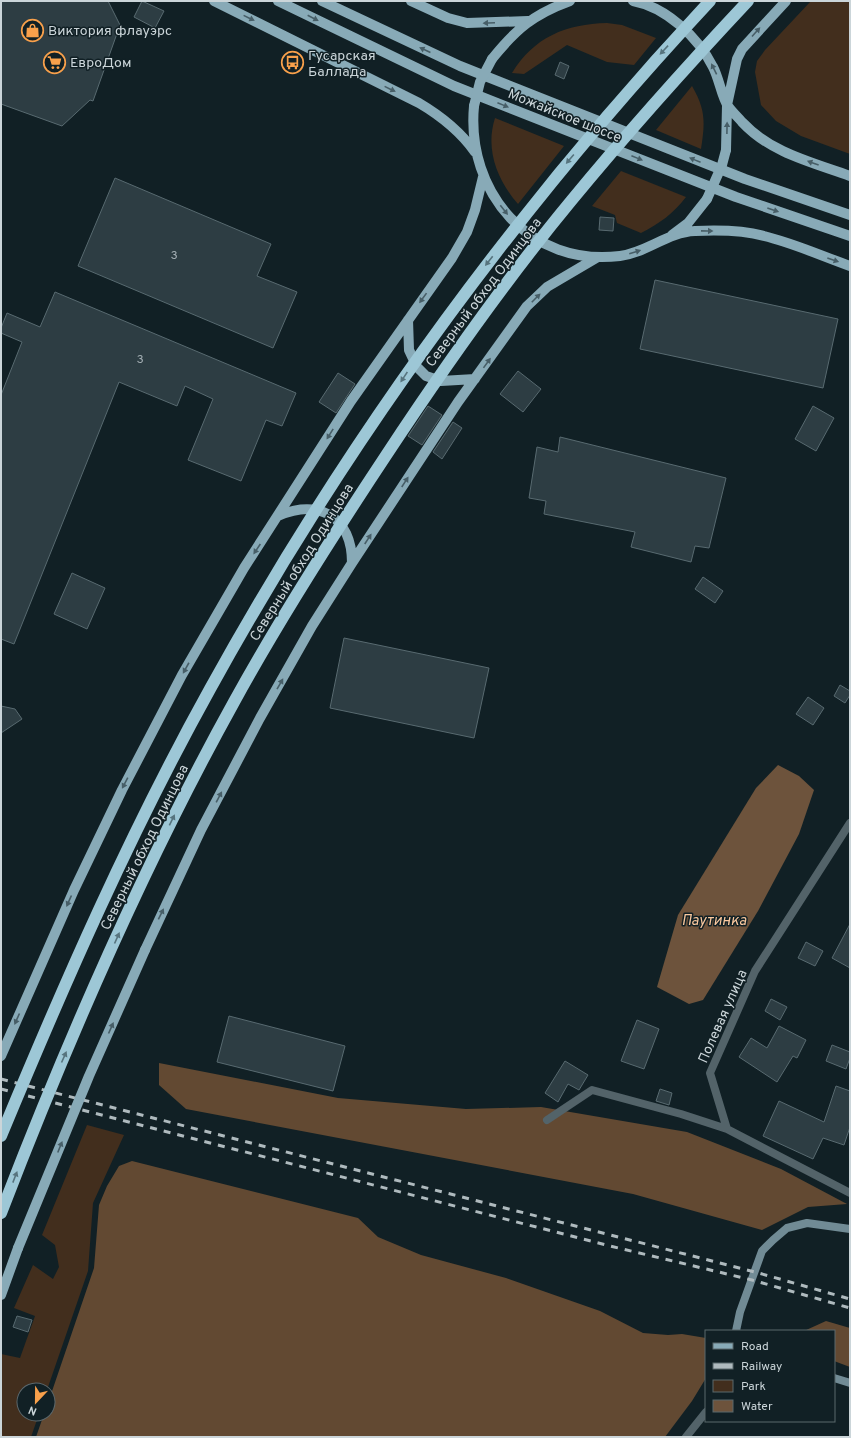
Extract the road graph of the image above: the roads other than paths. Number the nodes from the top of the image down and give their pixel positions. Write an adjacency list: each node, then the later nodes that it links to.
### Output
1 (214, 1): 12 (main road, one-way to 12)
2 (278, 1): 16 (main road, Можайское шоссе, one-way to 16)
3 (322, 1): 15 (main road, Можайское шоссе, one-way to 3)
4 (411, 1): 10 (main road, one-way to 4)
5 (570, 1): 10 (main road)
6 (633, 1): 11 (main road, one-way to 6)
7 (710, 1): 28 (highway, Северный обход Одинцова, one-way to 28, bridge)
8 (748, 1): 30 (highway, Северный обход Одинцова, one-way to 8, bridge)
9 (786, 1): 11 (main road, one-way to 9)
10 (528, 21): 12 (main road, bridge)
11 (727, 105): 13 (main road, one-way to 11); 17 (main road, one-way to 11, bridge)
12 (476, 154): 14 (main road)
13 (850, 176)
14 (483, 177): 18 (main road, one-way to 18); 20 (main road, one-way to 20)
15 (850, 215)
16 (850, 236)
17 (669, 237): 18 (main road, one-way to 17); 19 (main road, one-way to 19)
18 (598, 257): 21 (main road, one-way to 18)
19 (850, 266)
20 (408, 320): 21 (main road); 22 (main road, one-way to 22)
21 (475, 379): 23 (main road, one-way to 21)
22 (278, 516): 23 (main road); 25 (main road, one-way to 25)
23 (352, 563): 32 (main road, one-way to 23, bridge)
24 (850, 823): 27 (street, Полевая улица)
25 (1, 1056)
26 (547, 1120): 27 (street)
27 (727, 1129): 29 (street)
28 (1, 1136)
29 (850, 1193)
30 (1, 1213)
31 (850, 1229): 33 (street)
32 (1, 1295)
33 (736, 1330)
34 (835, 1378): 35 (street)
35 (850, 1383)
36 (705, 1413): 37 (street)
37 (686, 1437)

